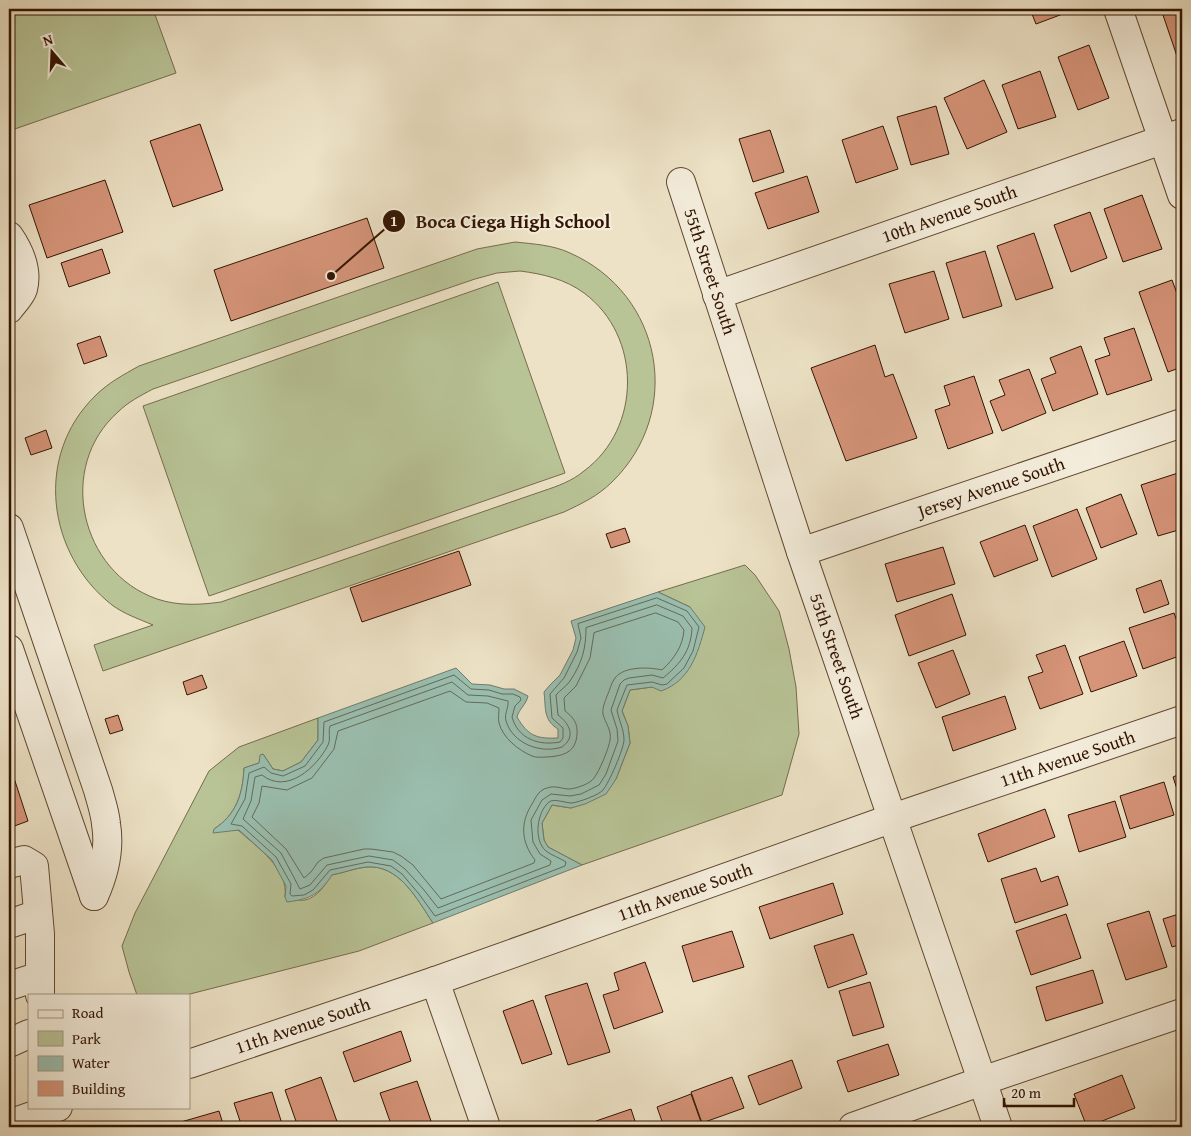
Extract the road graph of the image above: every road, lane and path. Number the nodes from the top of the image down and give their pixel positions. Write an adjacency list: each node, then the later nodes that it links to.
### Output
1 (1118, 9): 2 (street)
2 (1173, 137): 4 (street); 6 (street, 10th Avenue South)
3 (681, 182): 6 (street, 55th Street South)
4 (1182, 195)
5 (9, 236): 7 (street)
6 (717, 295): 10 (street, 55th Street South)
7 (9, 309)
8 (1182, 423): 10 (street, Jersey Avenue South)
9 (9, 528): 11 (street)
10 (801, 552): 13 (street, 55th Street South)
11 (9, 648)
12 (1182, 720): 13 (street, 11th Avenue South)
13 (893, 818): 17 (street, 11th Avenue South); 24 (street, 55th Street South)
14 (16, 862): 15 (street)
15 (38, 914): 16 (street); 18 (street)
16 (9, 924)
17 (435, 981): 23 (street, 11th Avenue South); 27 (street)
18 (40, 985): 19 (street)
19 (9, 986)
20 (1182, 1013): 24 (street)
21 (28, 1034): 22 (street)
22 (9, 1043)
23 (190, 1064)
24 (982, 1081): 28 (street); 29 (street, 55th Street South)
25 (56, 1108): 26 (street)
26 (19, 1123)
27 (486, 1127)
28 (853, 1127)
29 (998, 1127)

